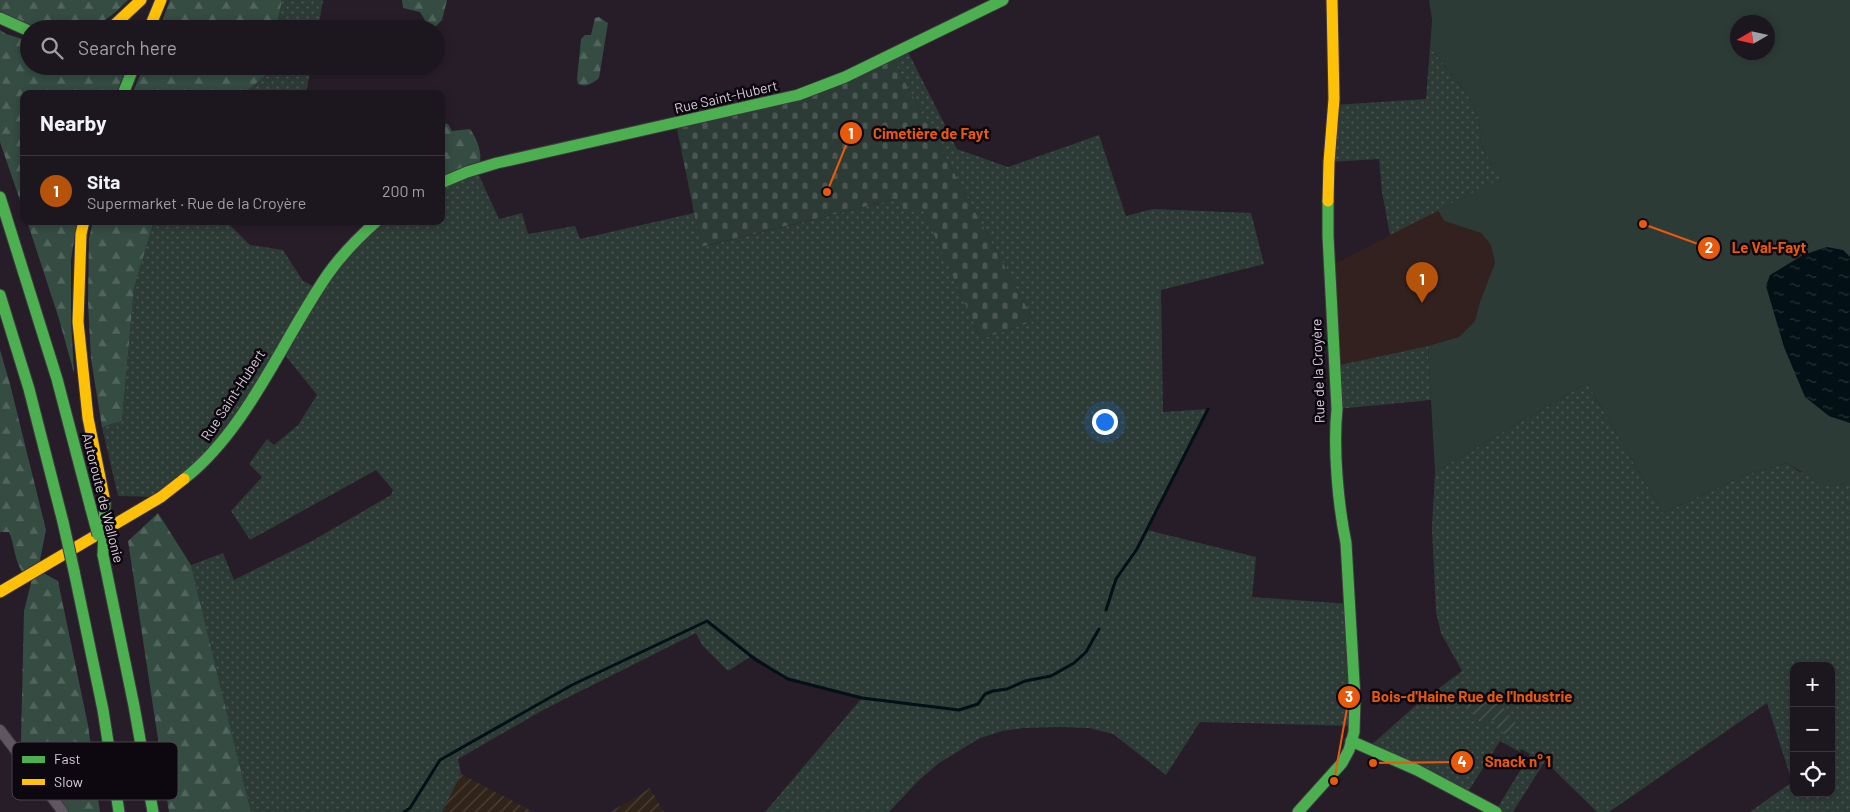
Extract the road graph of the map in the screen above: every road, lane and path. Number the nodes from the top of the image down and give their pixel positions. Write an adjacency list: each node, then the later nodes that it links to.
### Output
1 (141, 0): 6 (main road)
2 (161, 0): 7 (main road)
3 (1003, 0): 11 (main road, Rue Saint-Hubert)
4 (1332, 0): 19 (main road, Rue de la Croyère)
5 (0, 18): 8 (main road)
6 (120, 20)
7 (153, 20)
8 (20, 27)
9 (130, 75): 10 (main road)
10 (125, 90)
11 (445, 181)
12 (0, 197): 16 (main road, Autoroute de Wallonie, bridge)
13 (83, 225): 16 (main road, bridge)
14 (372, 225): 17 (main road, Rue Saint-Hubert)
15 (0, 295): 20 (main road, bridge)
16 (103, 555): 21 (main road, Autoroute de Wallonie)
17 (0, 592)
18 (0, 730): 22 (street)
19 (1352, 741): 25 (main road, Rue de la Croyère); 26 (main road)
20 (108, 742)
21 (140, 742)
22 (12, 746)
23 (54, 800): 24 (street)
24 (63, 812)
25 (1298, 812)
26 (1496, 812)

